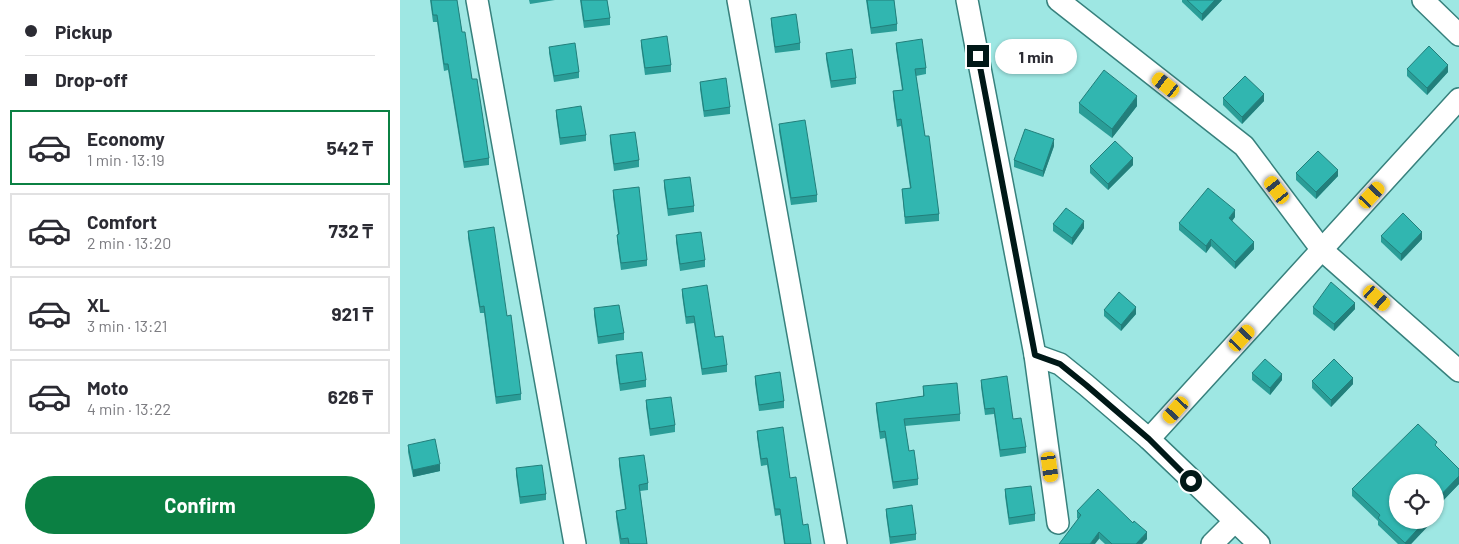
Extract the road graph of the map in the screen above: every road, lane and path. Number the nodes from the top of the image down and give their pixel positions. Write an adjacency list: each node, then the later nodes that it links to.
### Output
1 (477, 0): 14 (street)
2 (738, 0): 15 (street)
3 (967, 0): 9 (street)
4 (1058, 0): 8 (street)
5 (1423, 0): 6 (street)
6 (1459, 35)
7 (1459, 100): 8 (street)
8 (1322, 250): 10 (street); 11 (street)
9 (1035, 355): 11 (street); 13 (street)
10 (1459, 371)
11 (1149, 439): 12 (street)
12 (1234, 522): 16 (street); 17 (street)
13 (1058, 523)
14 (575, 544)
15 (836, 544)
16 (1212, 544)
17 (1259, 544)

